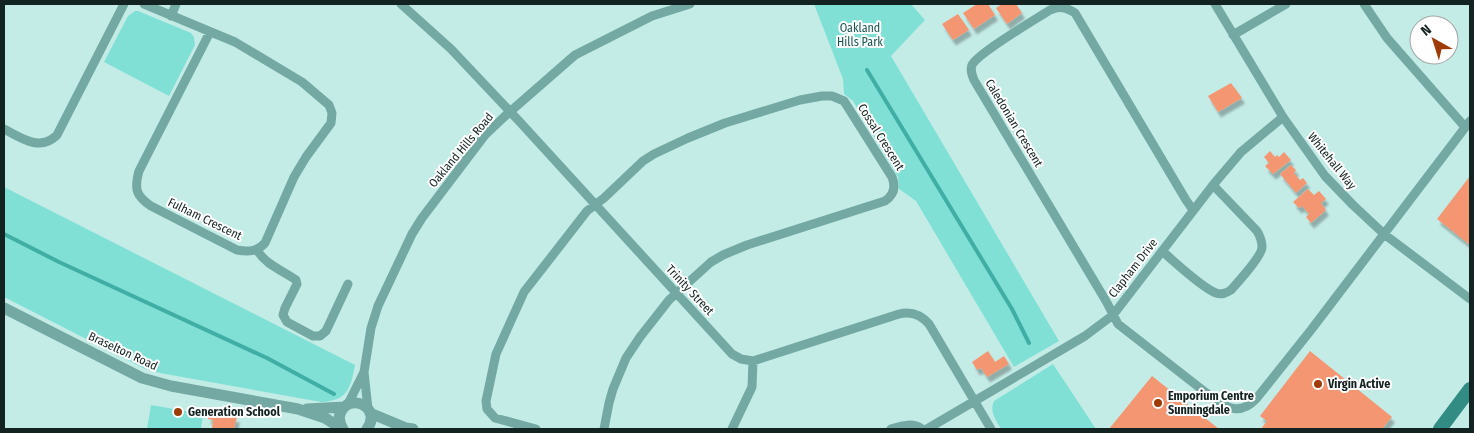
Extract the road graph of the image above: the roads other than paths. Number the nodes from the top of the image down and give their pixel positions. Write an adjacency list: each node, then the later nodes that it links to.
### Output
1 (124, 4): 15 (street)
2 (144, 4): 9 (street)
3 (176, 4): 9 (street)
4 (401, 4): 12 (street, Trinity Street)
5 (690, 4): 12 (street, Oakland Hills Road)
6 (1215, 4): 11 (street, Whitehall Way)
7 (1286, 4): 11 (street)
8 (1364, 4): 14 (street)
9 (171, 16): 10 (street)
10 (210, 32): 20 (street); 20 (street, Fulham Crescent)
11 (1233, 35): 13 (street, Whitehall Way)
12 (510, 112): 17 (street, Trinity Street); 28 (street, Oakland Hills Road)
13 (1283, 117): 16 (street, Clapham Drive); 19 (street, Whitehall Way)
14 (1468, 124): 19 (street)
15 (4, 129)
16 (1213, 185): 18 (street, Clapham Drive); 21 (street)
17 (595, 205): 23 (street, Trinity Street); 23 (street, Cossal Crescent); 38 (street)
18 (1194, 210): 21 (street, Clapham Drive); 26 (street, Caledonian Crescent)
19 (1384, 234): 24 (street, Whitehall Way); 26 (street)
20 (257, 250): 22 (street)
21 (1162, 251): 26 (street, Clapham Drive)
22 (348, 284)
23 (676, 294): 27 (street, Trinity Street); 39 (street)
24 (1470, 299)
25 (4, 308): 32 (street, Braselton Road)
26 (1113, 315): 30 (street, Clapham Drive)
27 (753, 361): 30 (street); 40 (street)
28 (364, 372): 31 (street, Oakland Hills Road); 33 (street, Oakland Hills Road)
29 (1470, 389): 45 (main road)
30 (974, 401): 43 (street, Clapham Drive); 44 (street)
31 (346, 406): 32 (street, Braselton Road); 33 (street, Braselton Road); 34 (street)
32 (298, 409): 34 (street, Braselton Road)
33 (369, 411): 35 (street); 37 (street)
34 (342, 428)
35 (368, 429)
36 (390, 429): 37 (street)
37 (410, 429)
38 (536, 429)
39 (604, 429)
40 (732, 429)
41 (891, 429): 42 (street)
42 (922, 429)
43 (927, 429)
44 (991, 429)
45 (1440, 429)

